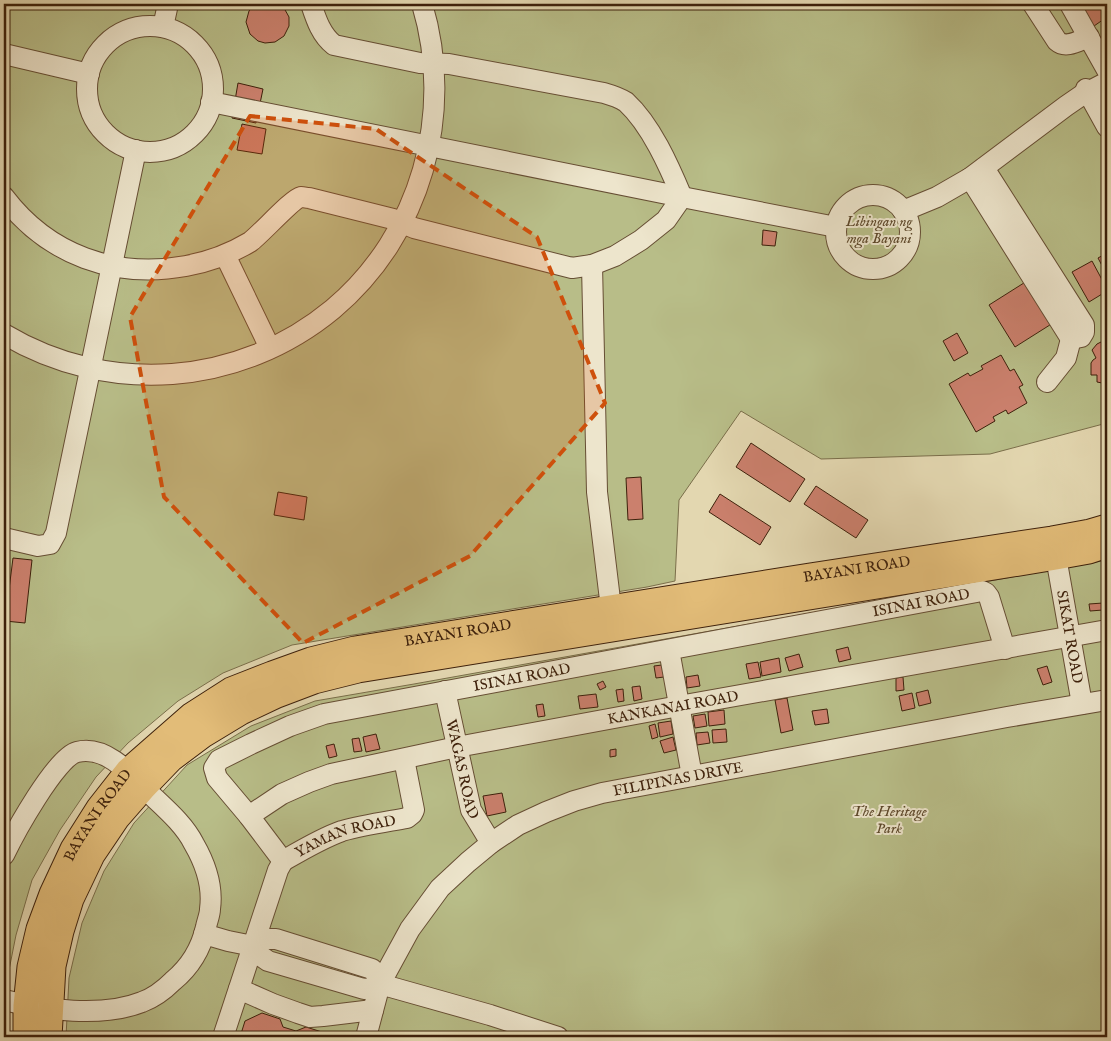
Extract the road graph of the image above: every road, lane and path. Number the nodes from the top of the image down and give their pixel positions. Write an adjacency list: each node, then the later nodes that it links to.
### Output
1 (168, 4): 6 (street)
2 (311, 4): 9 (street)
3 (422, 4): 9 (street)
4 (1033, 4): 7 (street)
5 (1070, 4): 7 (street)
6 (163, 27): 11 (street); 13 (street)
7 (1089, 37): 10 (street)
8 (4, 54): 11 (street)
9 (434, 64): 15 (street); 18 (street)
10 (1107, 71): 12 (street)
11 (89, 74): 16 (street)
12 (1085, 92): 14 (street); 17 (street)
13 (211, 102): 15 (street); 16 (street)
14 (1107, 126)
15 (429, 146): 18 (street); 21 (street)
16 (136, 150): 25 (street)
17 (977, 173): 20 (street); 29 (street)
18 (682, 197): 22 (street); 24 (street)
19 (7, 209): 25 (street)
20 (903, 211): 22 (street); 22 (street)
21 (402, 223): 23 (street); 24 (street); 27 (street)
22 (836, 227)
23 (225, 255): 25 (street); 27 (street)
24 (592, 265): 34 (street)
25 (112, 267): 28 (street)
26 (4, 334): 28 (street)
27 (270, 348): 28 (street)
28 (91, 369): 31 (street)
29 (1047, 382)
30 (1107, 527): 33 (main road, BAYANI ROAD)
31 (4, 538)
32 (1107, 545): 33 (main road, BAYANI ROAD)
33 (1056, 556): 34 (main road, BAYANI ROAD); 36 (street, SIKAT ROAD); 46 (main road, BAYANI ROAD)
34 (611, 608): 46 (main road, BAYANI ROAD)
35 (1107, 630): 36 (street, KANKANAI ROAD)
36 (1070, 636): 37 (street, KANKANAI ROAD); 41 (street, SIKAT ROAD)
37 (1005, 649): 38 (street, ISINAI ROAD); 42 (street, KANKANAI ROAD)
38 (669, 650): 39 (street, ISINAI ROAD); 42 (street)
39 (446, 691): 43 (street, WAGAS ROAD); 47 (street, ISINAI ROAD)
40 (1107, 700): 41 (street, FILIPINAS DRIVE)
41 (1082, 704): 45 (street, FILIPINAS DRIVE)
42 (679, 706): 43 (street, KANKANAI ROAD); 45 (street)
43 (457, 747): 44 (street, KANKANAI ROAD); 48 (street, WAGAS ROAD)
44 (404, 758): 47 (street, KANKANAI ROAD); 50 (street, YAMAN ROAD)
45 (692, 776): 48 (street, FILIPINAS DRIVE)
46 (136, 779): 49 (street); 51 (street); 55 (main road, BAYANI ROAD); 56 (main road, BAYANI ROAD)
47 (249, 816): 50 (street, ISINAI ROAD)
48 (491, 843): 53 (street, FILIPINAS DRIVE)
49 (4, 855)
50 (283, 860): 52 (street)
51 (204, 934): 52 (street); 56 (street)
52 (253, 946): 53 (street); 54 (street)
53 (380, 984): 57 (street, FILIPINAS DRIVE); 62 (street)
54 (239, 989): 57 (street); 60 (street)
55 (15, 1003): 56 (street); 58 (main road, BAYANI ROAD)
56 (51, 1008): 59 (main road, BAYANI ROAD)
57 (373, 1010): 61 (street, FILIPINAS DRIVE)
58 (26, 1037)
59 (49, 1037)
60 (223, 1037)
61 (366, 1037)
62 (558, 1037)

